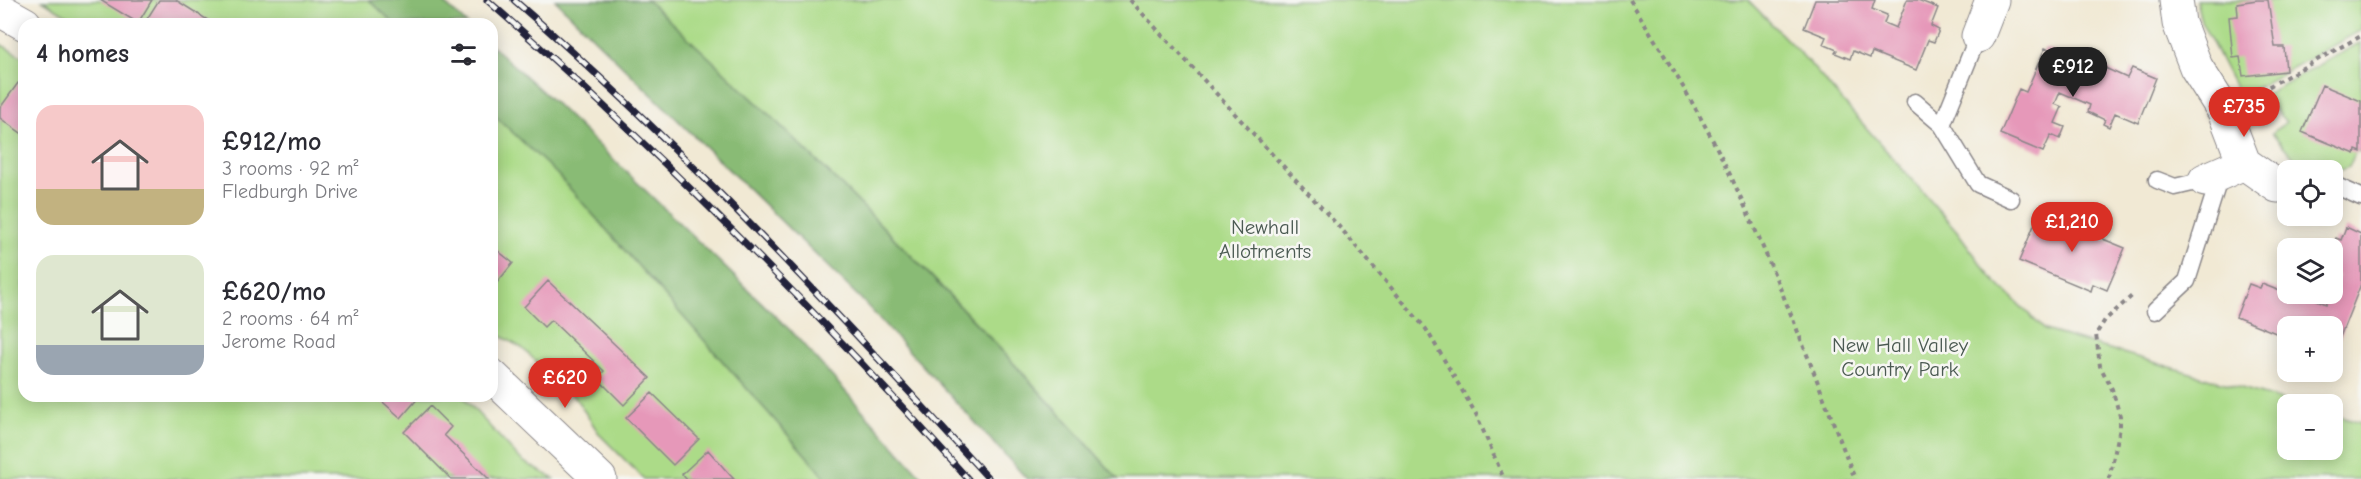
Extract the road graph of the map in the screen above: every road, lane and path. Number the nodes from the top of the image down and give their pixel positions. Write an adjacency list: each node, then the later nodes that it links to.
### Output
1 (1130, 0): 21 (path)
2 (1630, 0): 22 (path)
3 (1992, 0): 7 (street)
4 (2176, 0): 10 (street)
5 (0, 10): 6 (street)
6 (18, 20)
7 (1978, 36): 11 (lane)
8 (2361, 36): 10 (path)
9 (1915, 102): 11 (lane)
10 (2224, 111): 12 (street)
11 (1942, 125): 17 (lane)
12 (2224, 172): 13 (lane); 14 (street); 18 (lane)
13 (2157, 180)
14 (2277, 184)
15 (2343, 189): 16 (lane)
16 (2361, 197)
17 (2011, 200)
18 (2155, 311)
19 (498, 382): 20 (street)
20 (600, 479)
21 (1504, 479)
22 (1855, 479)

